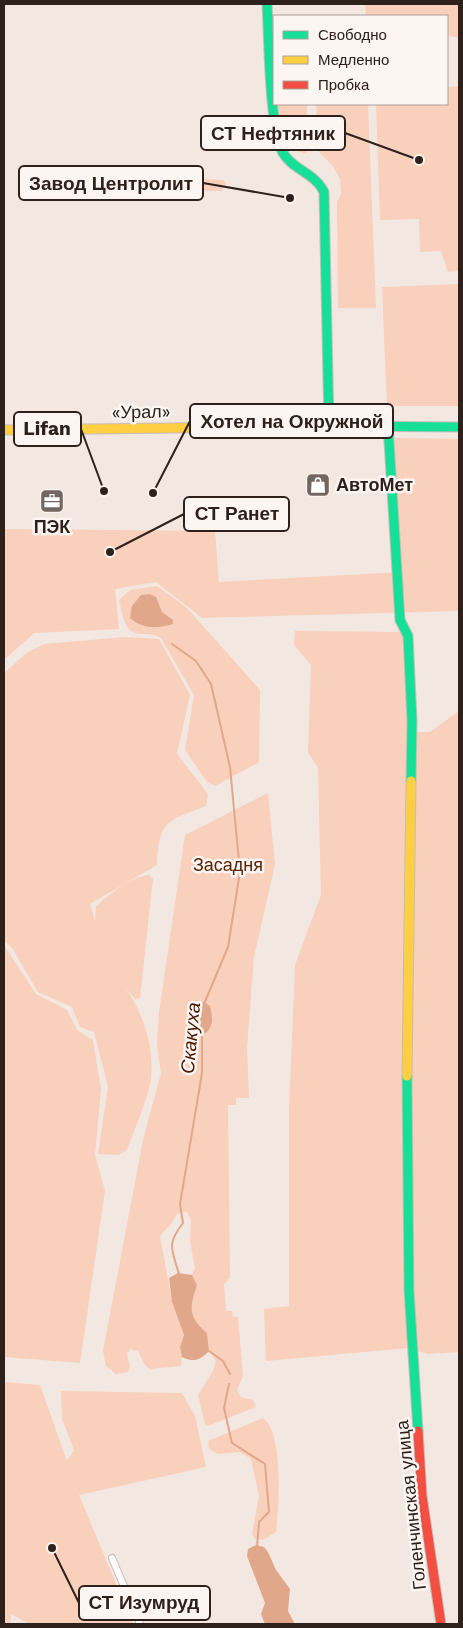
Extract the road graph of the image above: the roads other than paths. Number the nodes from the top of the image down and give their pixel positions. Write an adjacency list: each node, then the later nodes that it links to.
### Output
1 (267, 4): 2 (main road)
2 (273, 91)
3 (274, 105): 4 (main road)
4 (329, 426): 5 (main road, «Урал»); 7 (main road, «Урал»)
5 (388, 426): 6 (main road, «Урал»); 10 (main road, Голенчинская улица)
6 (459, 427)
7 (4, 430)
8 (112, 1558): 9 (street)
9 (140, 1624)
10 (441, 1624)

